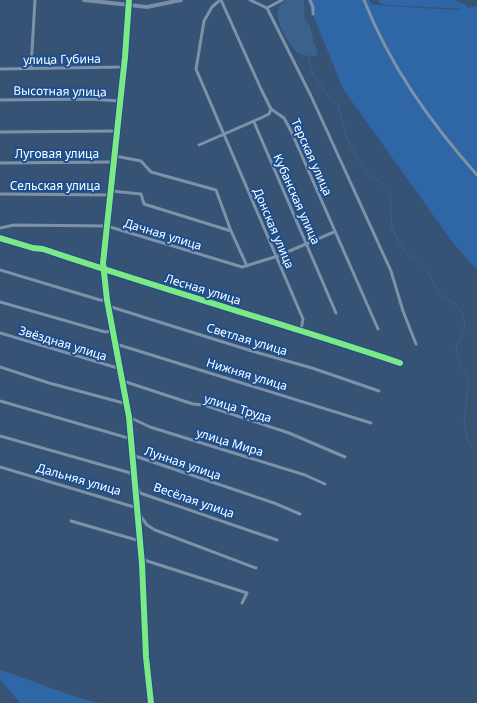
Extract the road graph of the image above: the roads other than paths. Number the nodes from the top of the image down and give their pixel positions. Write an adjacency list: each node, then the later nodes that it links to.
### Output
1 (35, 0): 14 (street)
2 (84, 0): 10 (street)
3 (129, 0): 10 (street)
4 (181, 0): 10 (street)
5 (220, 0): 18 (street, Терская улица); 22 (street)
6 (250, 0): 11 (street)
7 (282, 0): 11 (street)
8 (310, 0): 12 (street)
9 (364, 0): 27 (street)
10 (130, 6): 13 (street)
11 (267, 8): 49 (street)
12 (313, 14)
13 (124, 67): 14 (street, улица Губина); 17 (street)
14 (31, 68): 15 (street, улица Губина)
15 (0, 69)
16 (0, 100): 17 (street, Высотная улица)
17 (119, 101): 20 (street)
18 (271, 109): 19 (street); 33 (street, Терская улица)
19 (254, 122): 22 (street); 35 (street, Кубанская улица)
20 (117, 130): 21 (street); 24 (street)
21 (0, 132)
22 (224, 133): 23 (street); 36 (street, Донская улица)
23 (199, 145)
24 (115, 156): 25 (street); 32 (street, Луговая улица)
25 (114, 162): 26 (street, Луговая улица); 28 (street)
26 (0, 163)
27 (477, 175)
28 (111, 193): 29 (street, Сельская улица); 30 (street); 32 (street, Сельская улица)
29 (0, 194)
30 (107, 226): 31 (street, Дачная улица); 37 (street, Дачная улица); 38 (street)
31 (0, 228)
32 (231, 231): 37 (street)
33 (334, 232): 35 (street); 44 (street, Терская улица)
34 (0, 238): 38 (street, Лесная улица)
35 (307, 244): 36 (street); 43 (street, Кубанская улица)
36 (278, 256): 37 (street); 45 (street, Донская улица)
37 (247, 266)
38 (103, 269): 40 (street); 45 (street, Лесная улица)
39 (0, 270): 40 (street)
40 (107, 300): 42 (street)
41 (0, 302): 46 (street)
42 (108, 306): 46 (street); 54 (street, Светлая улица)
43 (336, 313)
44 (378, 329)
45 (301, 330): 50 (street, Лесная улица)
46 (113, 331): 48 (street)
47 (0, 333): 52 (street, Звёздная улица)
48 (116, 344): 52 (street); 58 (street, Нижняя улица)
49 (416, 344)
50 (400, 363)
51 (0, 367): 56 (street)
52 (121, 369): 53 (street)
53 (123, 381): 56 (street); 61 (street, улица Труда)
54 (379, 391)
55 (0, 402): 60 (street, Лунная улица)
56 (127, 404): 57 (street)
57 (129, 417): 60 (street); 64 (street, улица Мира)
58 (371, 423)
59 (0, 436): 63 (street, Весёлая улица)
60 (132, 448): 63 (street); 66 (street, Лунная улица)
61 (346, 457)
62 (0, 467): 65 (street, Дальняя улица)
63 (135, 483): 65 (street); 68 (street, Весёлая улица)
64 (325, 484)
65 (137, 510): 69 (street); 71 (street)
66 (300, 514)
67 (71, 521): 69 (street)
68 (277, 540)
69 (140, 542): 70 (street)
70 (141, 559): 72 (street); 73 (street)
71 (256, 568)
72 (242, 603)
73 (151, 703)

